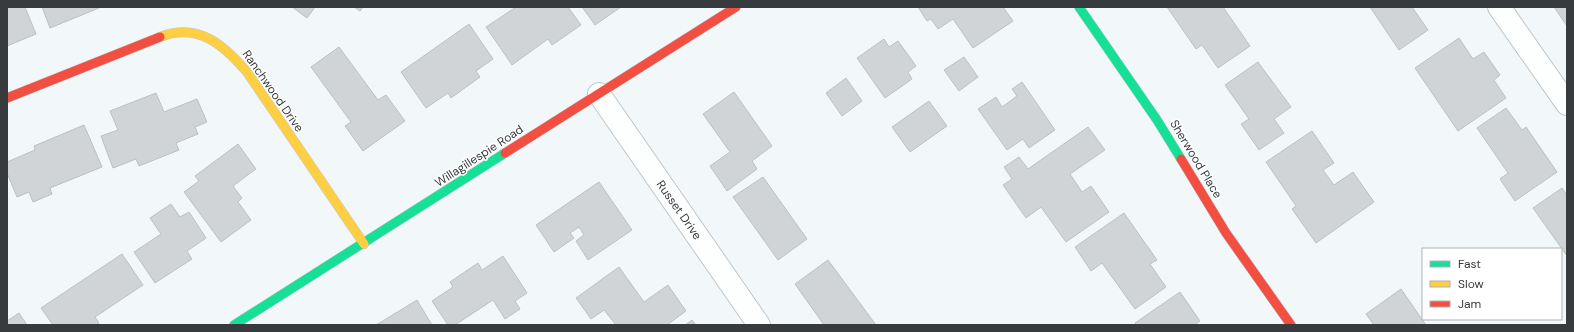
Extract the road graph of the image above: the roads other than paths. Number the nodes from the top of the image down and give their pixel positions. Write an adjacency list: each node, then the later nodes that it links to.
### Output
1 (736, 7): 4 (street, Willagillespie Road)
2 (1079, 7): 10 (street, Sherwood Place)
3 (1499, 7): 6 (street)
4 (599, 94): 7 (street, Willagillespie Road); 9 (street, Russet Drive)
5 (7, 98): 7 (street, Ranchwood Drive)
6 (1566, 99)
7 (364, 244): 8 (street, Willagillespie Road)
8 (234, 325)
9 (759, 325)
10 (1290, 325)

